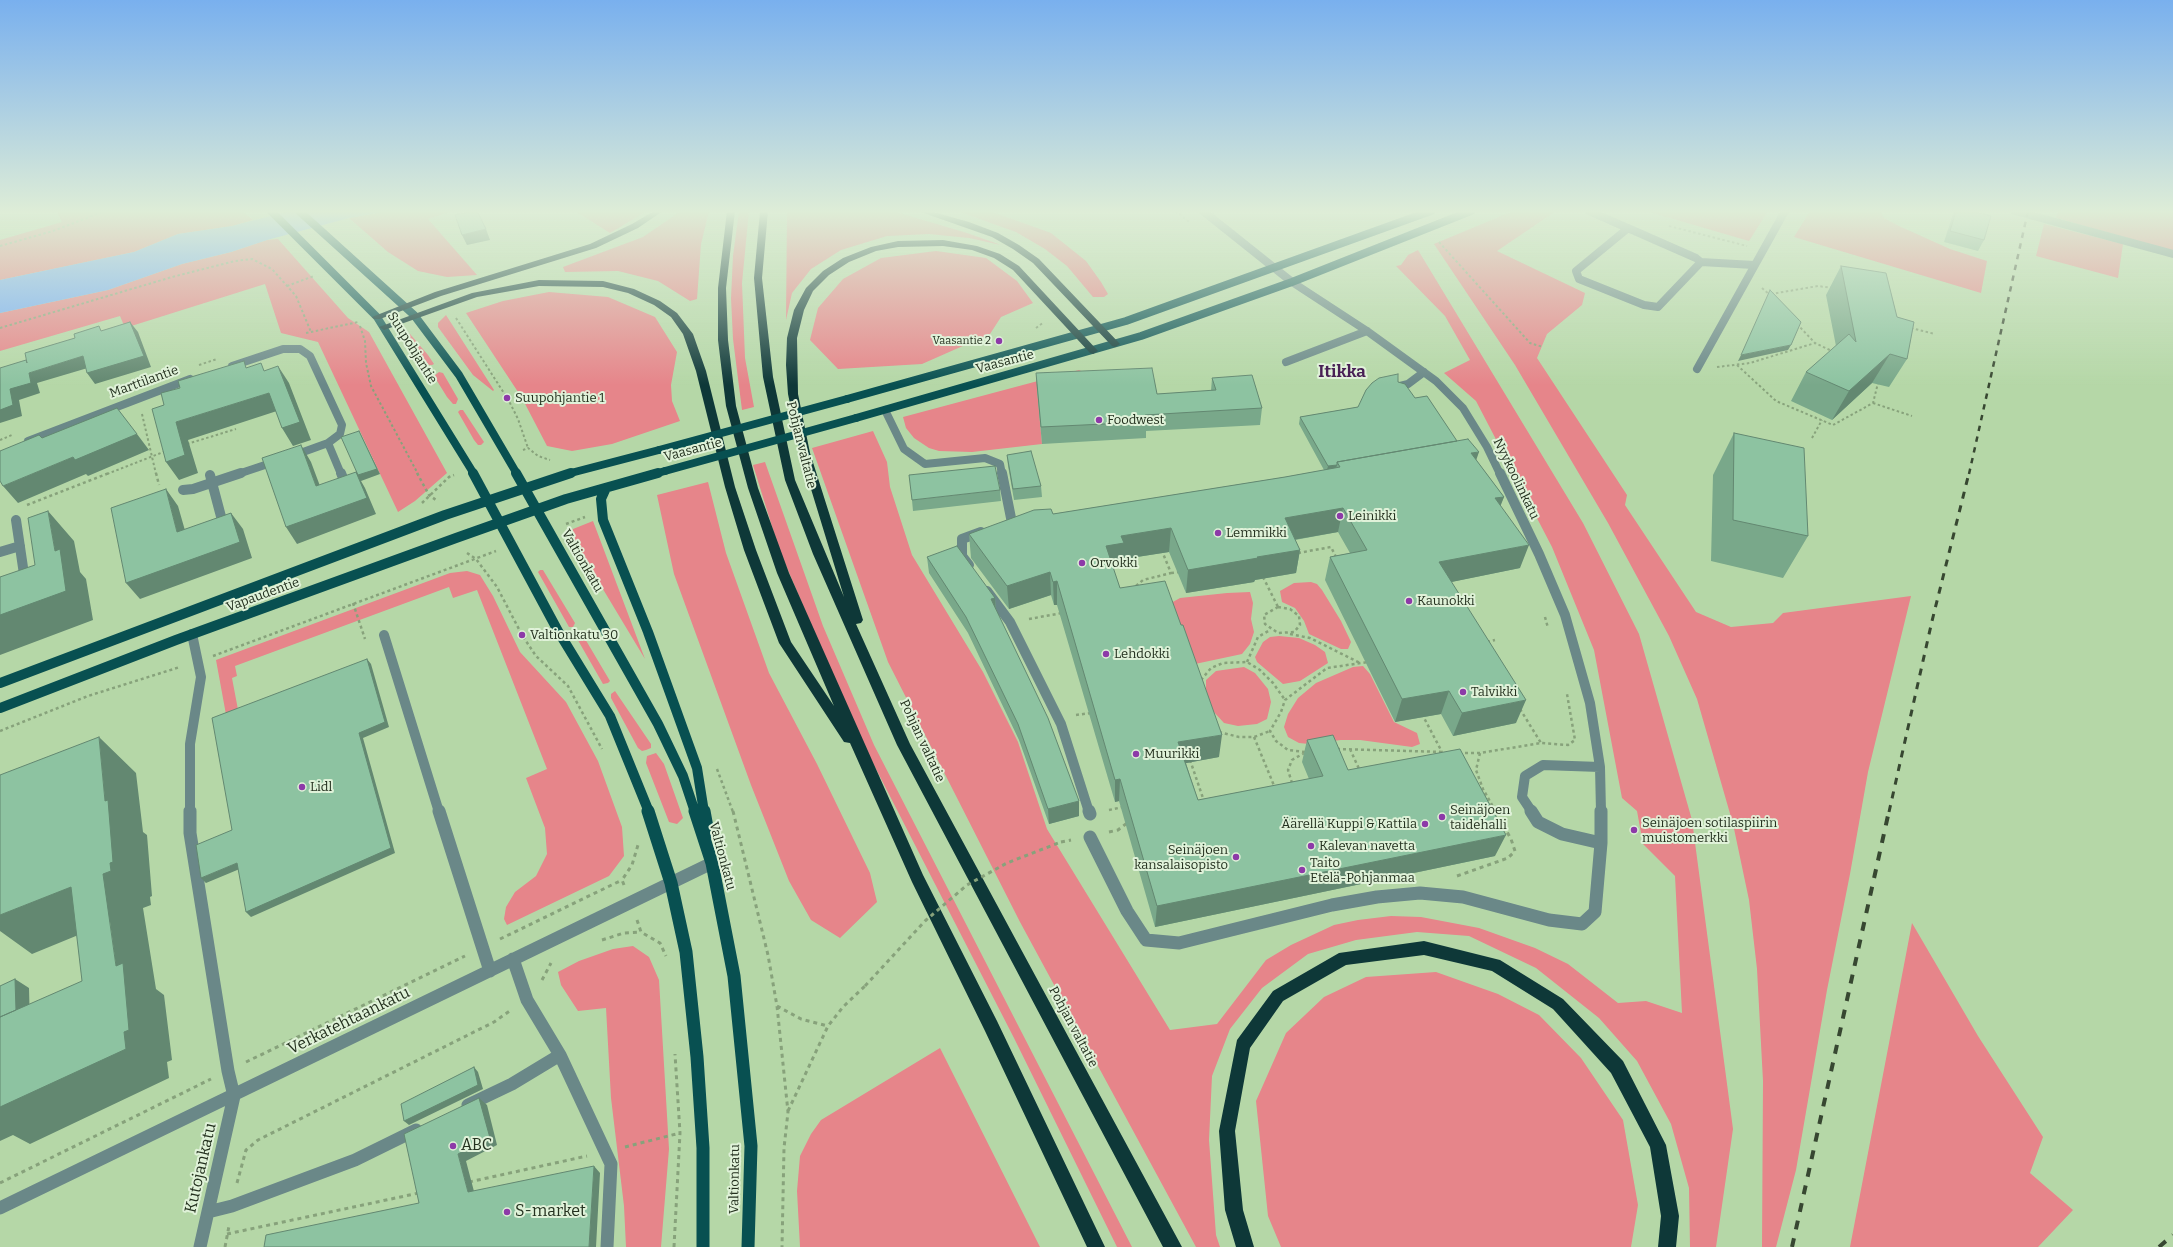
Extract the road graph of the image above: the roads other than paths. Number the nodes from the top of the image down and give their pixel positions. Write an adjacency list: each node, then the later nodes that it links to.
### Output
1 (330, 269): 18 (main road, Suupohjantie)
2 (363, 269): 16 (main road, Suupohjantie)
3 (520, 269): 16 (highway)
4 (724, 269): 56 (highway)
5 (759, 269): 53 (highway, Pohjan valtatie)
6 (832, 269): 53 (highway)
7 (1017, 269): 22 (highway)
8 (1044, 269): 20 (highway)
9 (1268, 269): 20 (main road, Vaasantie)
10 (1277, 269): 15 (street, Nyykoolinkatu)
11 (1324, 269): 15 (main road, Vaasantie)
12 (1578, 269): 13 (street)
13 (1694, 269)
14 (1752, 269): 27 (street)
15 (1292, 282): 21 (street, Nyykoolinkatu); 23 (main road, Vaasantie)
16 (405, 306): 17 (main road, Suupohjantie); 18 (highway)
17 (414, 315): 19 (highway); 38 (main road, Suupohjantie); 56 (highway)
18 (377, 317): 19 (main road, Suupohjantie)
19 (384, 327): 41 (main road, Suupohjantie)
20 (1099, 328): 22 (main road, Vaasantie); 23 (highway)
21 (1367, 331): 25 (street); 28 (street, Nyykoolinkatu)
22 (1079, 334): 24 (highway); 38 (main road, Vaasantie, bridge)
23 (1115, 344): 24 (main road, Vaasantie)
24 (1093, 351): 31 (main road, Vaasantie)
25 (1286, 362)
26 (226, 368): 32 (street)
27 (1697, 369)
28 (1424, 372): 30 (street); 34 (street, Nyykoolinkatu)
29 (198, 377): 33 (street, Marttilantie)
30 (1400, 386)
31 (885, 410): 39 (main road, Vaasantie, bridge); 46 (street)
32 (328, 443): 36 (street); 37 (street)
33 (21, 444)
34 (1488, 452): 35 (street); 57 (street, Nyykoolinkatu)
35 (1478, 454)
36 (211, 479): 40 (street); 45 (street)
37 (347, 488)
38 (524, 488): 41 (main road, Vapaudentie); 42 (main road, Suupohjantie)
39 (606, 488): 42 (main road, Vaasantie); 61 (main road)
40 (183, 490)
41 (488, 500): 44 (main road, Suupohjantie); 54 (main road, Vapaudentie)
42 (536, 510): 44 (main road, Vapaudentie); 61 (main road, Valtionkatu)
43 (16, 520): 48 (street)
44 (499, 523): 51 (main road, Vapaudentie); 62 (main road)
45 (223, 524)
46 (1025, 528)
47 (990, 531): 58 (street)
48 (20, 546): 49 (street); 50 (street)
49 (0, 552)
50 (25, 583)
51 (192, 634): 55 (main road, Vapaudentie); 66 (street)
52 (384, 635): 64 (street)
53 (870, 666): 76 (highway, Pohjan valtatie)
54 (0, 683)
55 (0, 708)
56 (864, 762): 75 (highway)
57 (1600, 767): 60 (street, Nyykoolinkatu); 60 (street)
58 (1090, 814)
59 (1090, 837): 60 (street, Nyykoolinkatu)
60 (1601, 842)
61 (712, 863): 62 (street, Verkatehtaankatu); 74 (main road, Valtionkatu)
62 (671, 883): 63 (street, Verkatehtaankatu); 73 (main road)
63 (513, 959): 64 (street, Verkatehtaankatu); 65 (street)
64 (490, 971): 66 (street, Verkatehtaankatu)
65 (560, 1055): 67 (street); 72 (street)
66 (234, 1096): 69 (street, Verkatehtaankatu); 70 (street, Kutojankatu)
67 (455, 1112)
68 (426, 1125): 70 (street)
69 (0, 1208)
70 (208, 1212): 71 (street, Kutojankatu)
71 (200, 1247)
72 (607, 1247)
73 (703, 1247)
74 (748, 1247)
75 (1096, 1247)
76 (1173, 1247)
77 (1245, 1247): 78 (highway)
78 (1667, 1247)

